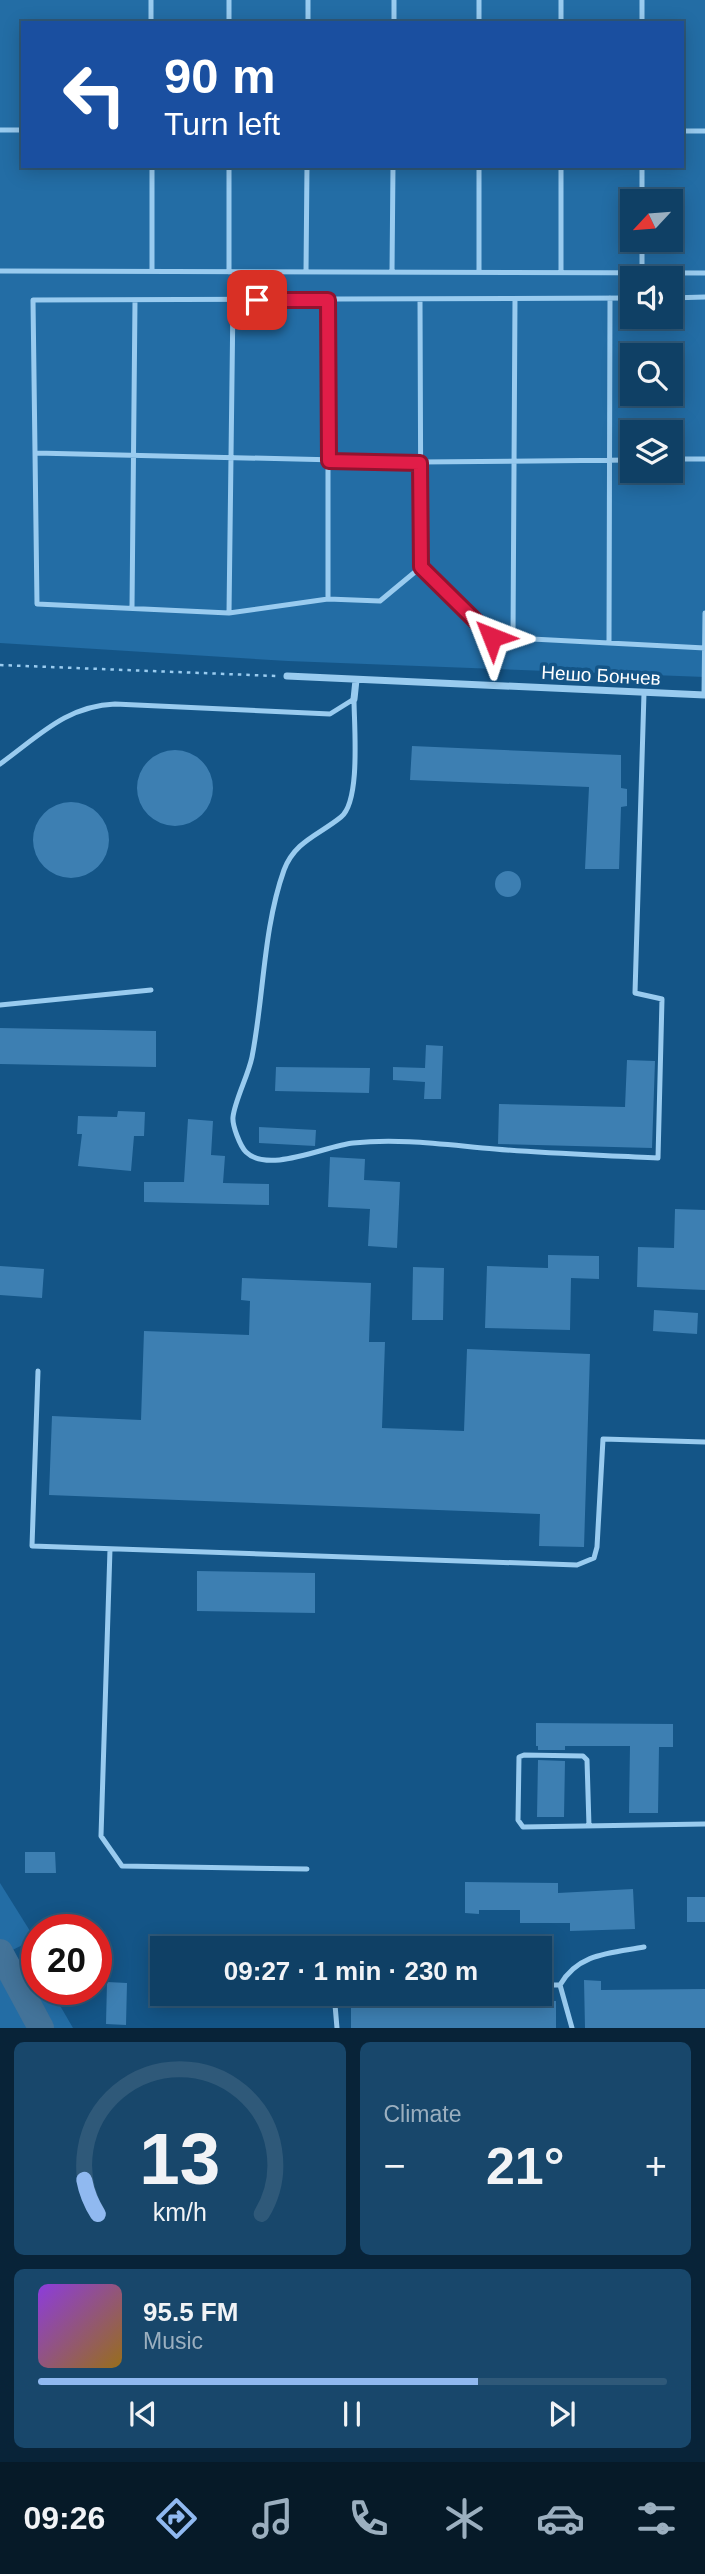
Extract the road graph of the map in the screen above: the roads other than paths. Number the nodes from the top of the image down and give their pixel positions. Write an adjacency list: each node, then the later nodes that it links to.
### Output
1 (151, 0): 8 (lane)
2 (229, 0): 9 (lane)
3 (308, 0): 10 (lane)
4 (394, 0): 11 (lane)
5 (479, 0): 12 (lane)
6 (561, 0): 13 (lane)
7 (642, 0): 14 (lane)
8 (151, 21)
9 (229, 21)
10 (308, 21)
11 (394, 21)
12 (479, 21)
13 (561, 21)
14 (642, 21)
15 (0, 130): 16 (lane)
16 (21, 130)
17 (684, 131): 18 (lane)
18 (705, 131)
19 (152, 168): 28 (lane)
20 (229, 168): 29 (lane)
21 (307, 168): 30 (lane)
22 (393, 168): 31 (lane)
23 (479, 168): 32 (lane)
24 (561, 168): 33 (lane)
25 (642, 168): 26 (lane)
26 (642, 189)
27 (0, 271): 28 (lane)
28 (152, 271): 29 (lane)
29 (229, 272): 30 (lane)
30 (306, 272): 31 (lane)
31 (392, 272): 32 (lane)
32 (479, 272): 33 (lane)
33 (561, 272): 34 (lane)
34 (620, 272)
35 (683, 273): 36 (lane)
36 (705, 273)
37 (705, 297): 40 (lane)
38 (610, 298): 39 (lane); 42 (lane); 51 (lane)
39 (620, 298)
40 (683, 298)
41 (420, 299): 42 (lane); 44 (lane); 55 (lane)
42 (515, 299): 54 (lane)
43 (233, 300): 44 (lane); 45 (lane); 50 (lane)
44 (328, 300): 53 (lane)
45 (135, 301): 46 (lane); 47 (lane)
46 (36, 453): 47 (lane); 58 (lane)
47 (133, 457): 50 (lane); 58 (lane)
48 (683, 459): 49 (lane)
49 (705, 459)
50 (231, 460): 53 (lane); 59 (lane)
51 (610, 460): 52 (lane); 54 (lane); 62 (lane)
52 (620, 460)
53 (329, 461): 55 (lane); 57 (lane)
54 (514, 461): 55 (lane); 61 (lane)
55 (420, 463): 56 (lane)
56 (421, 567): 57 (lane); 61 (lane)
57 (328, 599): 59 (lane)
58 (132, 608): 59 (lane)
59 (229, 613)
60 (705, 613): 63 (lane)
61 (513, 638): 62 (lane)
62 (609, 642): 63 (lane)
63 (705, 648): 67 (lane)
64 (287, 676): 65 (street, Нешо Бончев)
65 (356, 680): 66 (street, Нешо Бончев); 68 (street)
66 (644, 693): 67 (street, Нешо Бончев); 68 (lane)
67 (704, 695)
68 (354, 699): 69 (lane)
69 (0, 764)
70 (151, 990): 71 (lane)
71 (0, 1005)
72 (38, 1371): 74 (lane)
73 (705, 1442): 74 (lane)
74 (110, 1549): 77 (lane)
75 (705, 1824): 76 (lane)
76 (589, 1826): 76 (lane)
77 (307, 1869)
78 (644, 1947): 80 (lane)
79 (552, 1985): 80 (lane)
80 (560, 1985): 83 (lane)
81 (335, 2006): 82 (lane)
82 (337, 2028)
83 (572, 2028)

